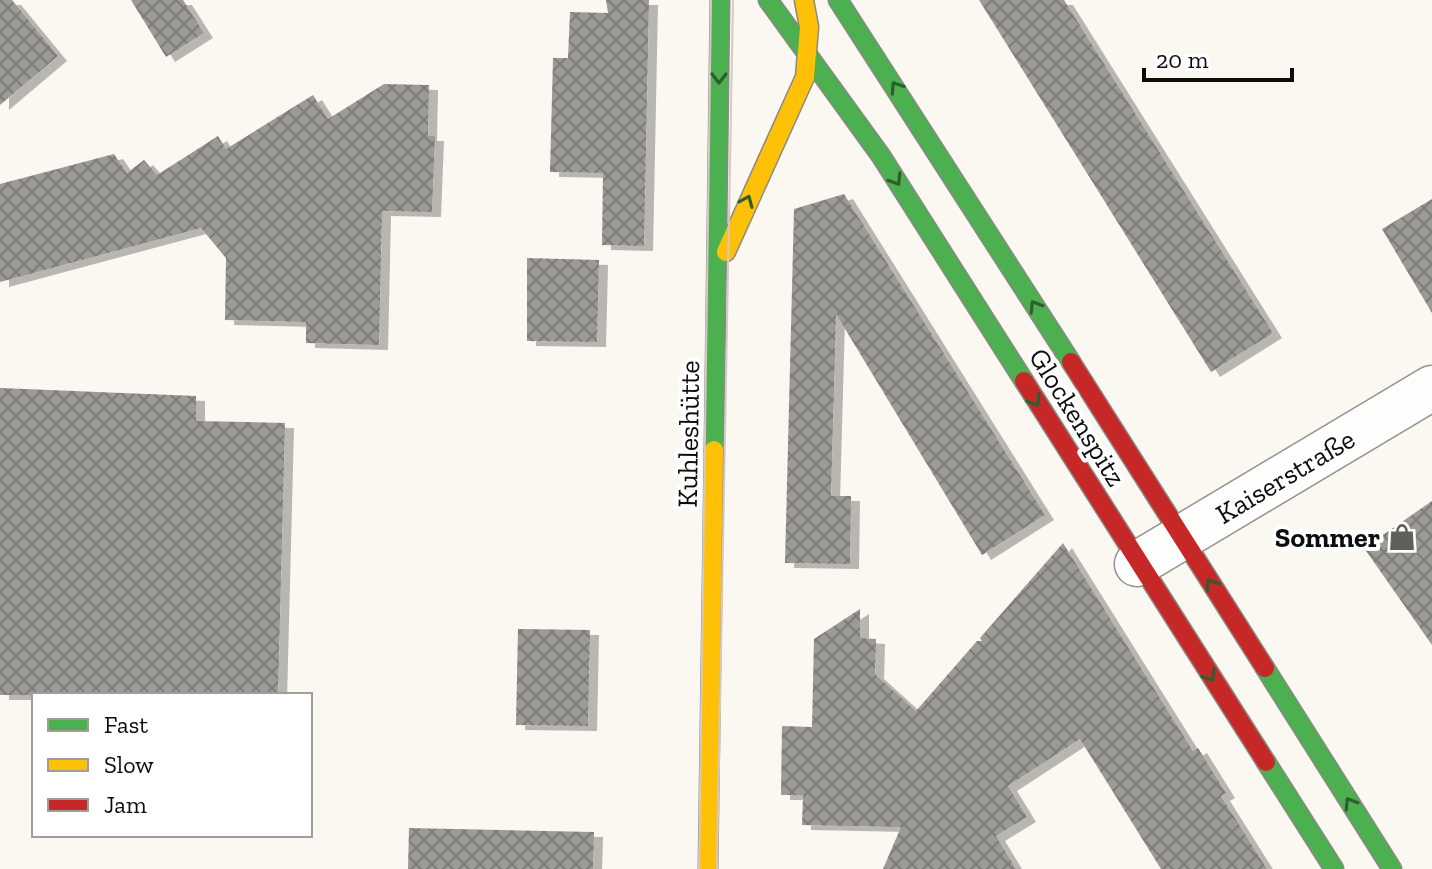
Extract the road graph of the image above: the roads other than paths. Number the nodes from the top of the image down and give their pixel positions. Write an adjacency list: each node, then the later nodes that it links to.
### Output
1 (720, 0): 6 (main road, Kuhleshütte, one-way to 6)
2 (768, 0): 5 (main road, Glockenspitz)
3 (804, 0): 5 (main road)
4 (838, 0): 8 (main road, Glockenspitz, one-way to 4)
5 (808, 52): 6 (main road, one-way to 5); 9 (main road, Glockenspitz, one-way to 9)
6 (718, 273): 10 (main road, Kuhleshütte)
7 (1432, 388): 8 (street, Kaiserstraße)
8 (1181, 538): 9 (street, Kaiserstraße); 12 (main road, Glockenspitz, one-way to 8)
9 (1137, 564): 11 (main road, Glockenspitz, one-way to 11)
10 (708, 869)
11 (1334, 869)
12 (1392, 869)

